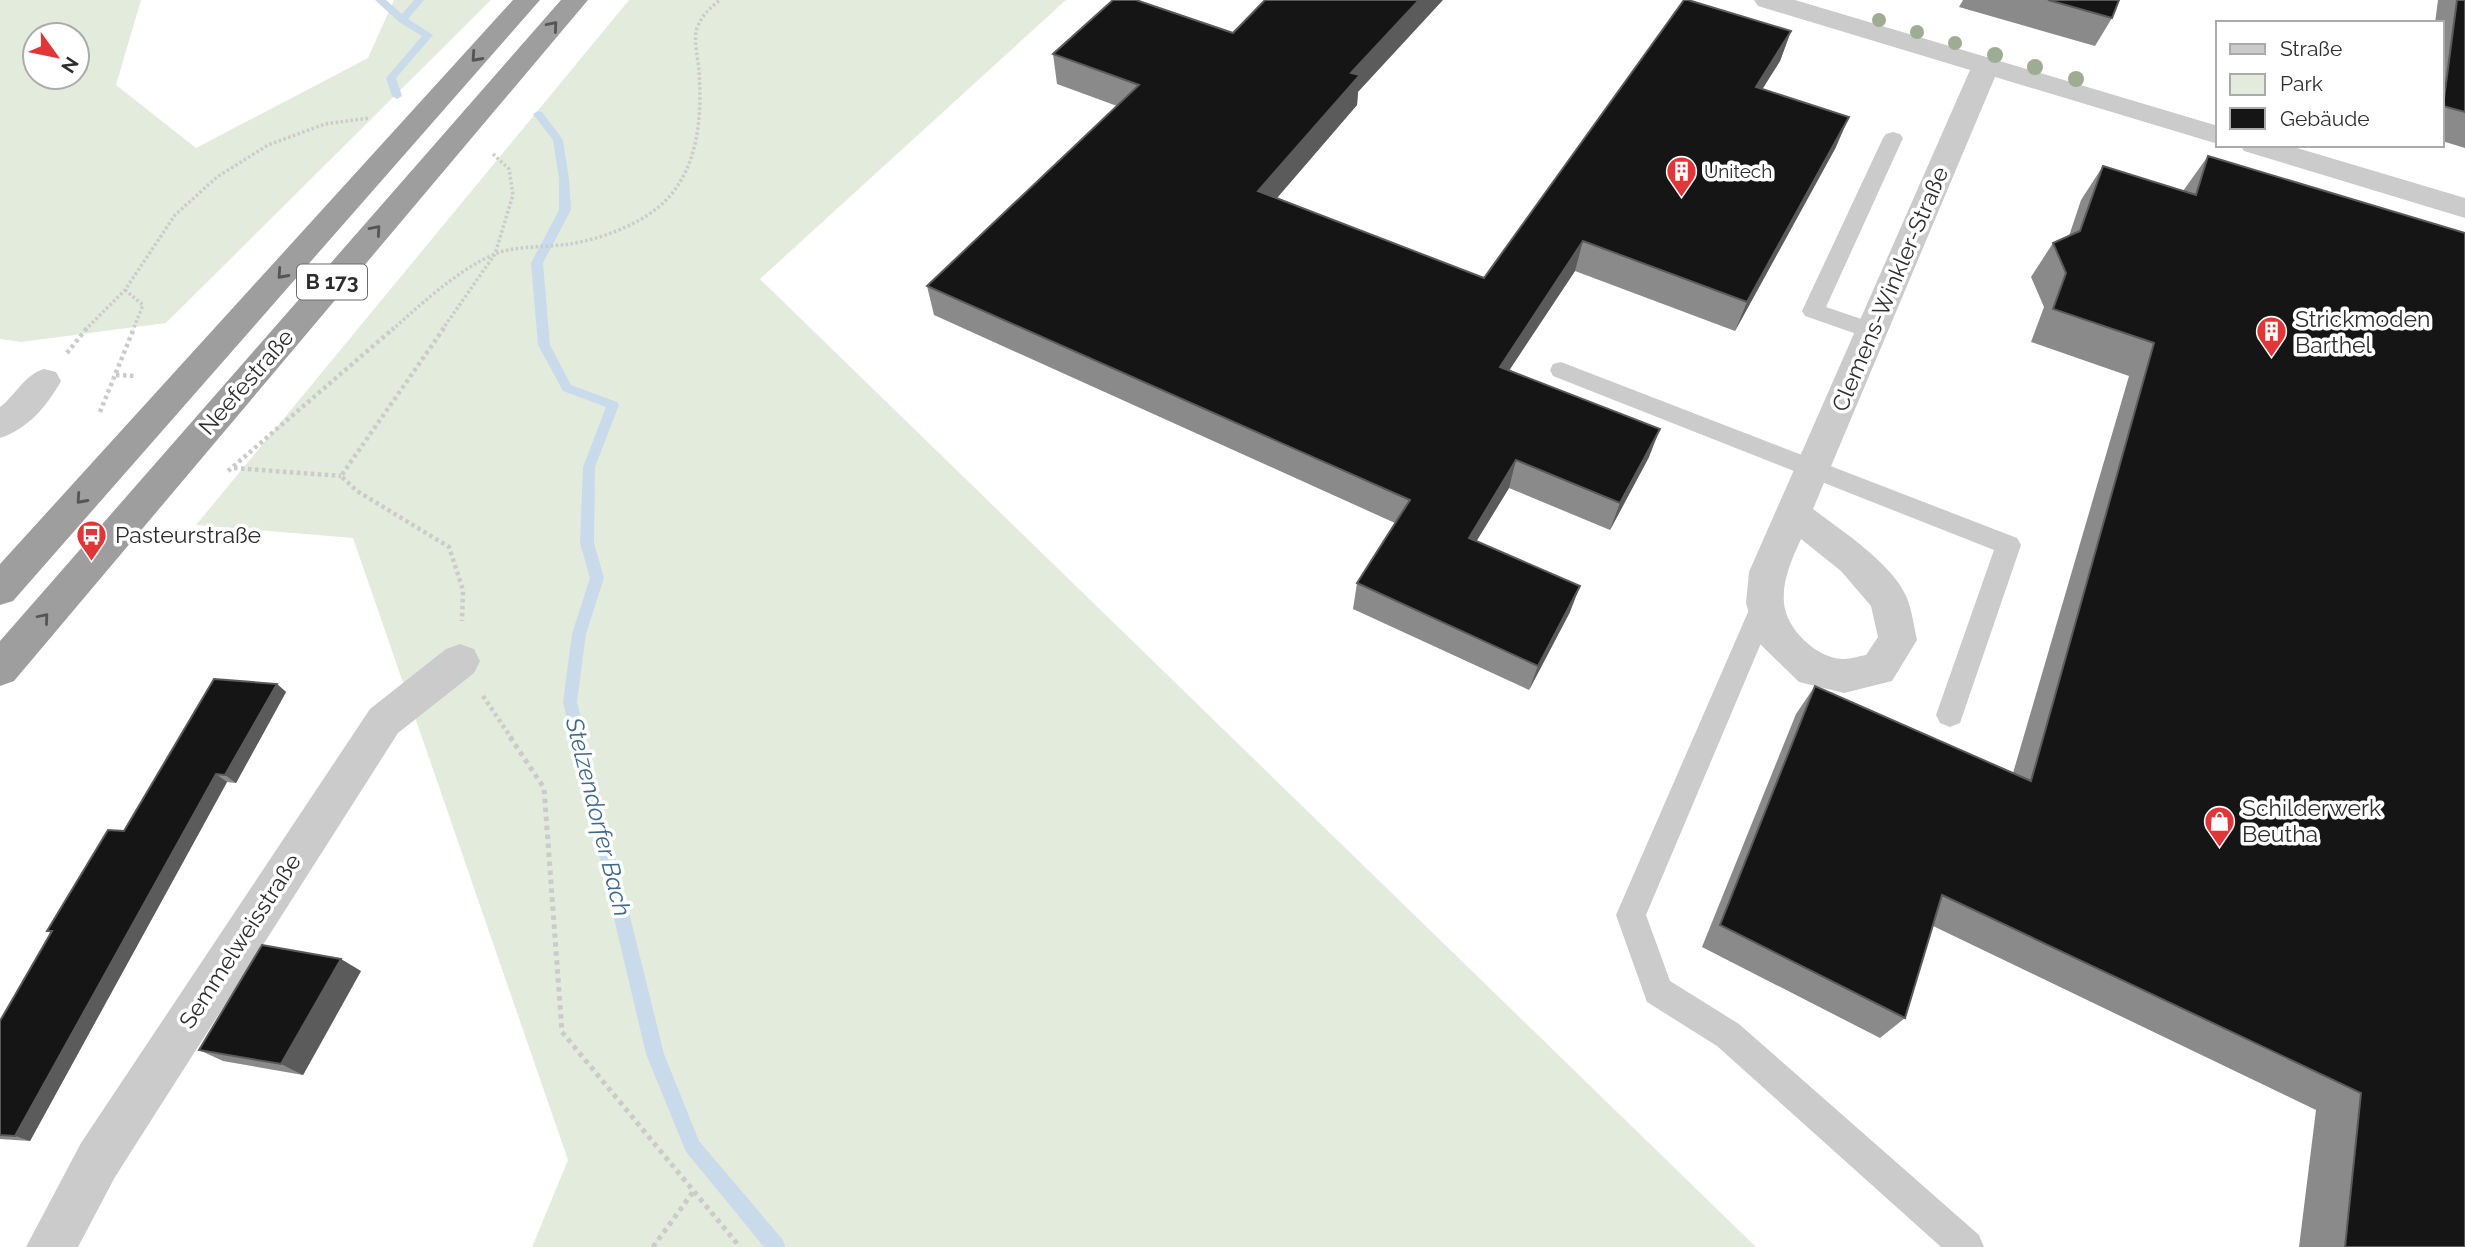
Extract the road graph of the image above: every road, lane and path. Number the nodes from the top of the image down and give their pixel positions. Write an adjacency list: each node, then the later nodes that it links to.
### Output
1 (527, 0): 26 (highway, Neefestraße / B 173, one-way to 26)
2 (575, 0): 29 (highway, Neefestraße / B 173, one-way to 2)
3 (720, 0): 12 (path)
4 (1767, 0): 5 (street)
5 (1986, 65): 7 (street); 14 (street, Clemens-Winkler-Straße)
6 (376, 117): 13 (path)
7 (2216, 134)
8 (1893, 138): 14 (lane)
9 (485, 146): 12 (path)
10 (2261, 147): 11 (street)
11 (2465, 208)
12 (495, 254): 22 (path); 24 (path)
13 (125, 290): 16 (path); 18 (path)
14 (1871, 331): 21 (street, Clemens-Winkler-Straße)
15 (1561, 370): 21 (lane)
16 (116, 375): 17 (path); 19 (path)
17 (146, 377)
18 (44, 381): 20 (street)
19 (96, 420)
20 (0, 425)
21 (1814, 467): 25 (street, Clemens-Winkler-Straße); 30 (lane)
22 (233, 468): 23 (path); 24 (path)
23 (225, 474)
24 (341, 476): 28 (path)
25 (1793, 513): 27 (street, Clemens-Winkler-Straße); 27 (street, Clemens-Winkler-Straße)
26 (0, 590)
27 (1765, 603): 35 (lane)
28 (460, 661): 31 (path); 32 (street, Semmelweisstraße)
29 (0, 670)
30 (1950, 715)
31 (693, 1192): 33 (path); 34 (path)
32 (51, 1247)
33 (653, 1247)
34 (740, 1247)
35 (1967, 1247)

